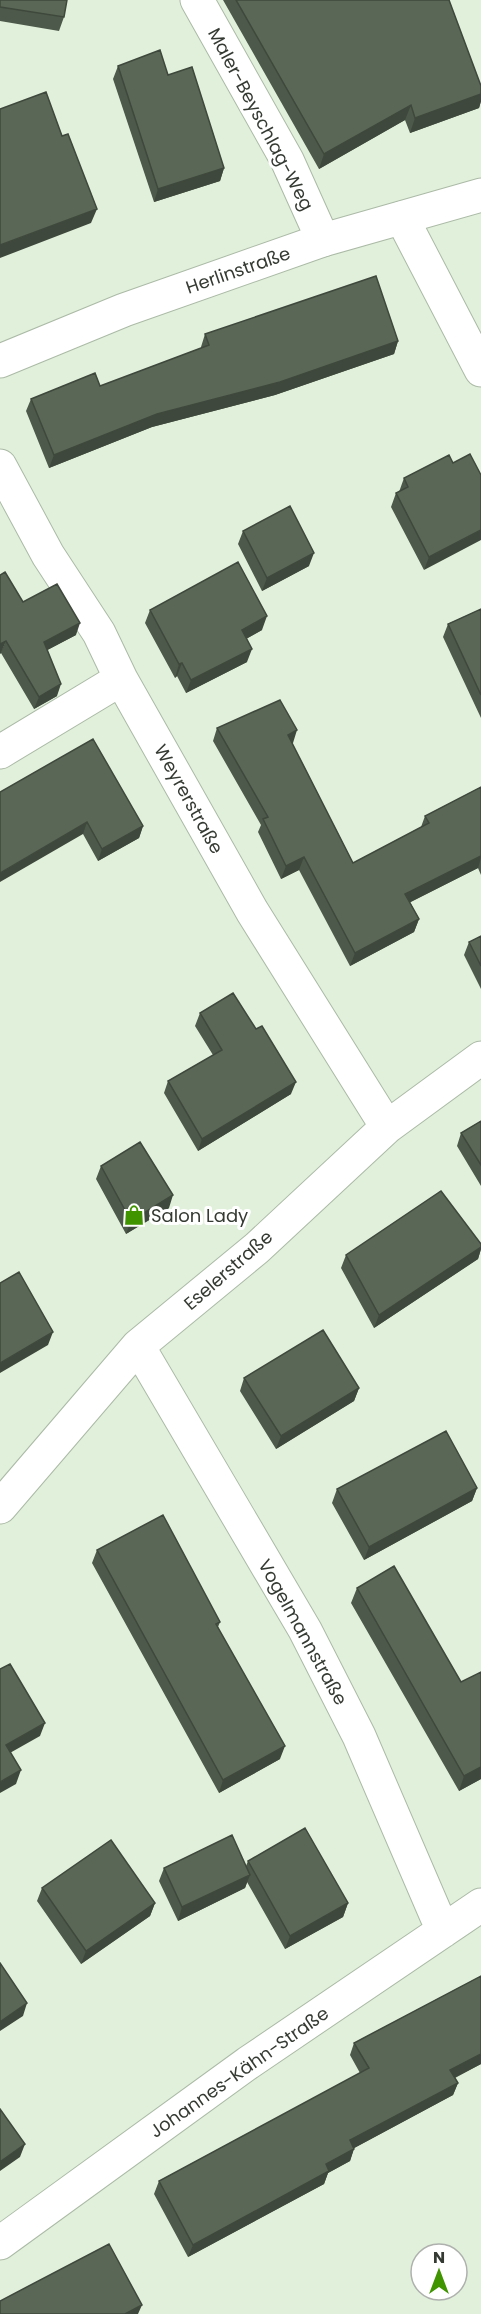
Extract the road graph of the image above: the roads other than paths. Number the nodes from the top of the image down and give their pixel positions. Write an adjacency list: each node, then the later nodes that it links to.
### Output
1 (197, 0): 4 (street, Maler-Beyschlag-Weg)
2 (481, 195): 3 (street, Herlinstraße)
3 (402, 218): 4 (street, Herlinstraße); 6 (street)
4 (323, 240): 5 (street, Herlinstraße)
5 (0, 361)
6 (481, 370)
7 (0, 466): 8 (street, Weyrerstraße)
8 (121, 679): 9 (street); 11 (street, Weyrerstraße)
9 (0, 752)
10 (481, 1058): 11 (street, Eselerstraße)
11 (387, 1127): 12 (street, Eselerstraße)
12 (138, 1346): 13 (street, Eselerstraße); 15 (street, Vogelmannstraße)
13 (0, 1507)
14 (481, 1905): 15 (street, Johannes-Kähn-Straße)
15 (443, 1931): 16 (street, Johannes-Kähn-Straße)
16 (0, 2243)

